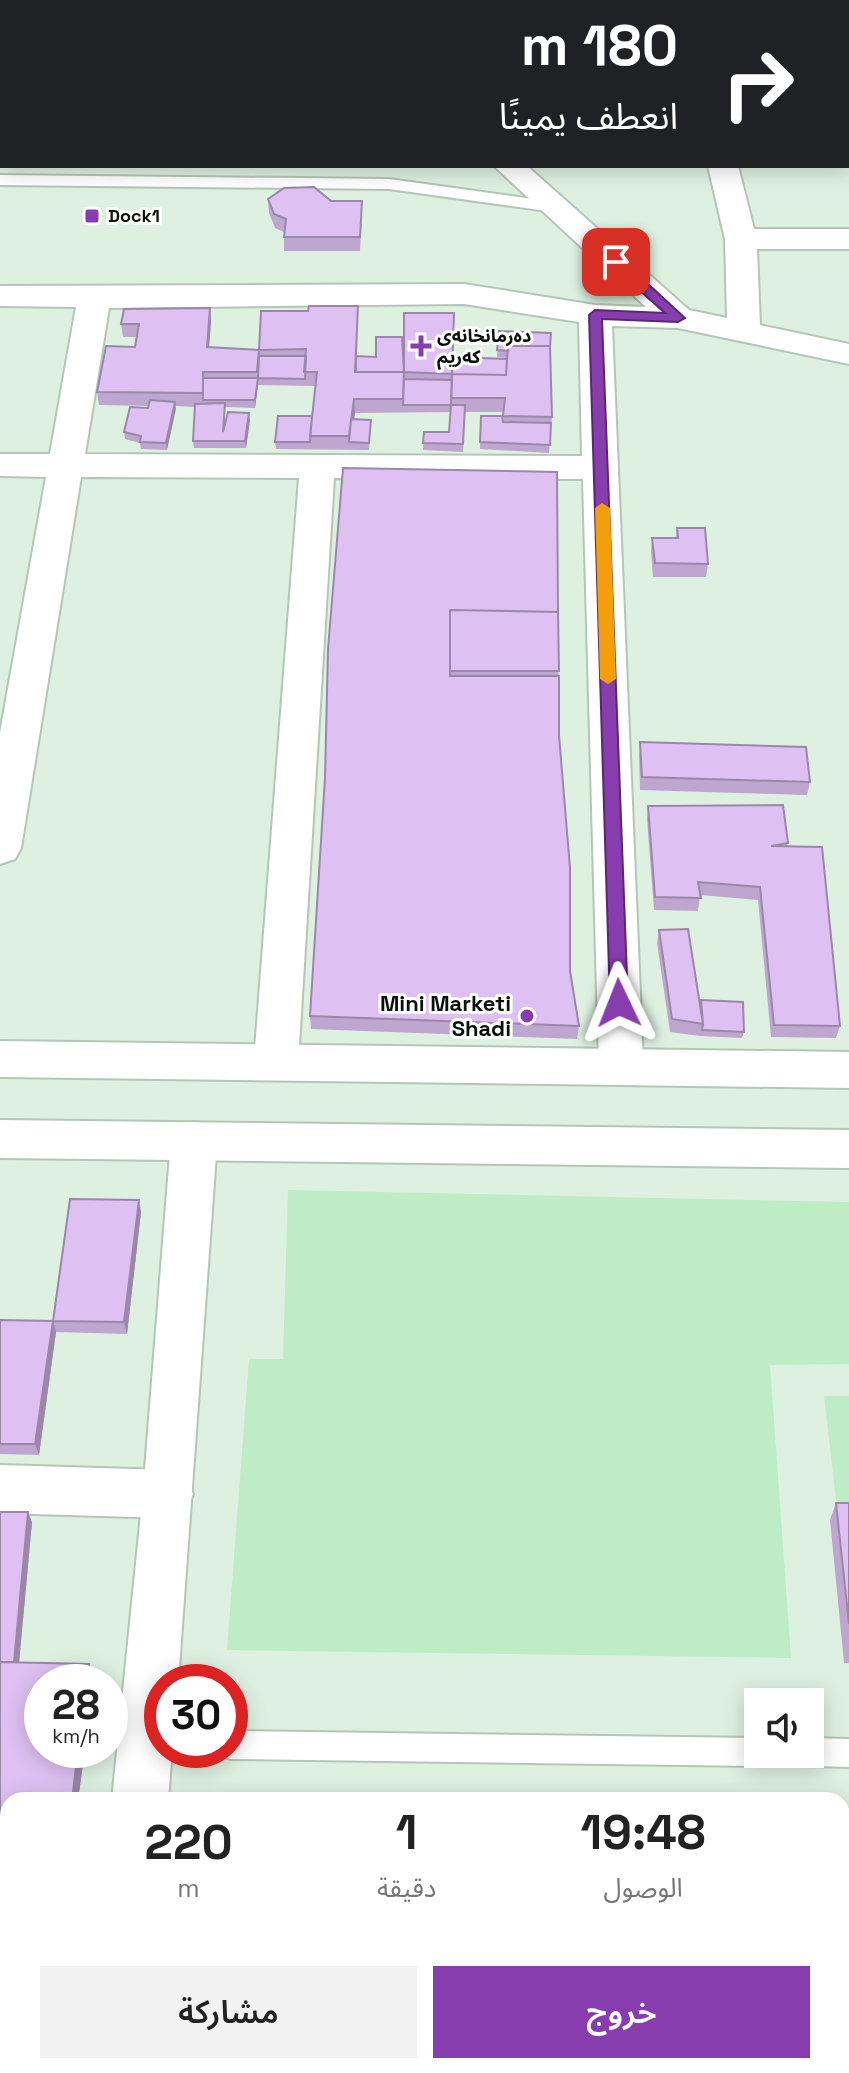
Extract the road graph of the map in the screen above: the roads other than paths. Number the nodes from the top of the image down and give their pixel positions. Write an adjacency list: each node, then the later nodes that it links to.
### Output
1 (511, 168): 4 (street)
2 (723, 168): 5 (street)
3 (0, 180): 4 (lane)
4 (554, 207): 10 (street)
5 (741, 239): 6 (street); 11 (street)
6 (849, 239)
7 (0, 296): 8 (street)
8 (94, 298): 9 (street); 14 (street)
9 (595, 315): 10 (street); 16 (street)
10 (678, 318): 11 (street)
11 (744, 332): 12 (street)
12 (849, 354)
13 (0, 465): 14 (street)
14 (65, 466): 15 (street); 17 (street)
15 (317, 468): 16 (street); 19 (street)
16 (601, 468): 20 (street)
17 (0, 848)
18 (0, 1059): 19 (street)
19 (276, 1062): 20 (street)
20 (621, 1065): 21 (street)
21 (849, 1070)
22 (0, 1139): 23 (street)
23 (194, 1141): 24 (street); 26 (street)
24 (849, 1149)
25 (0, 1489): 26 (street)
26 (168, 1494): 27 (street)
27 (158, 1664)
28 (248, 1745): 29 (lane)
29 (744, 1752)
30 (824, 1752): 31 (lane)
31 (849, 1753)
32 (147, 1768): 33 (street)
33 (142, 1792)

